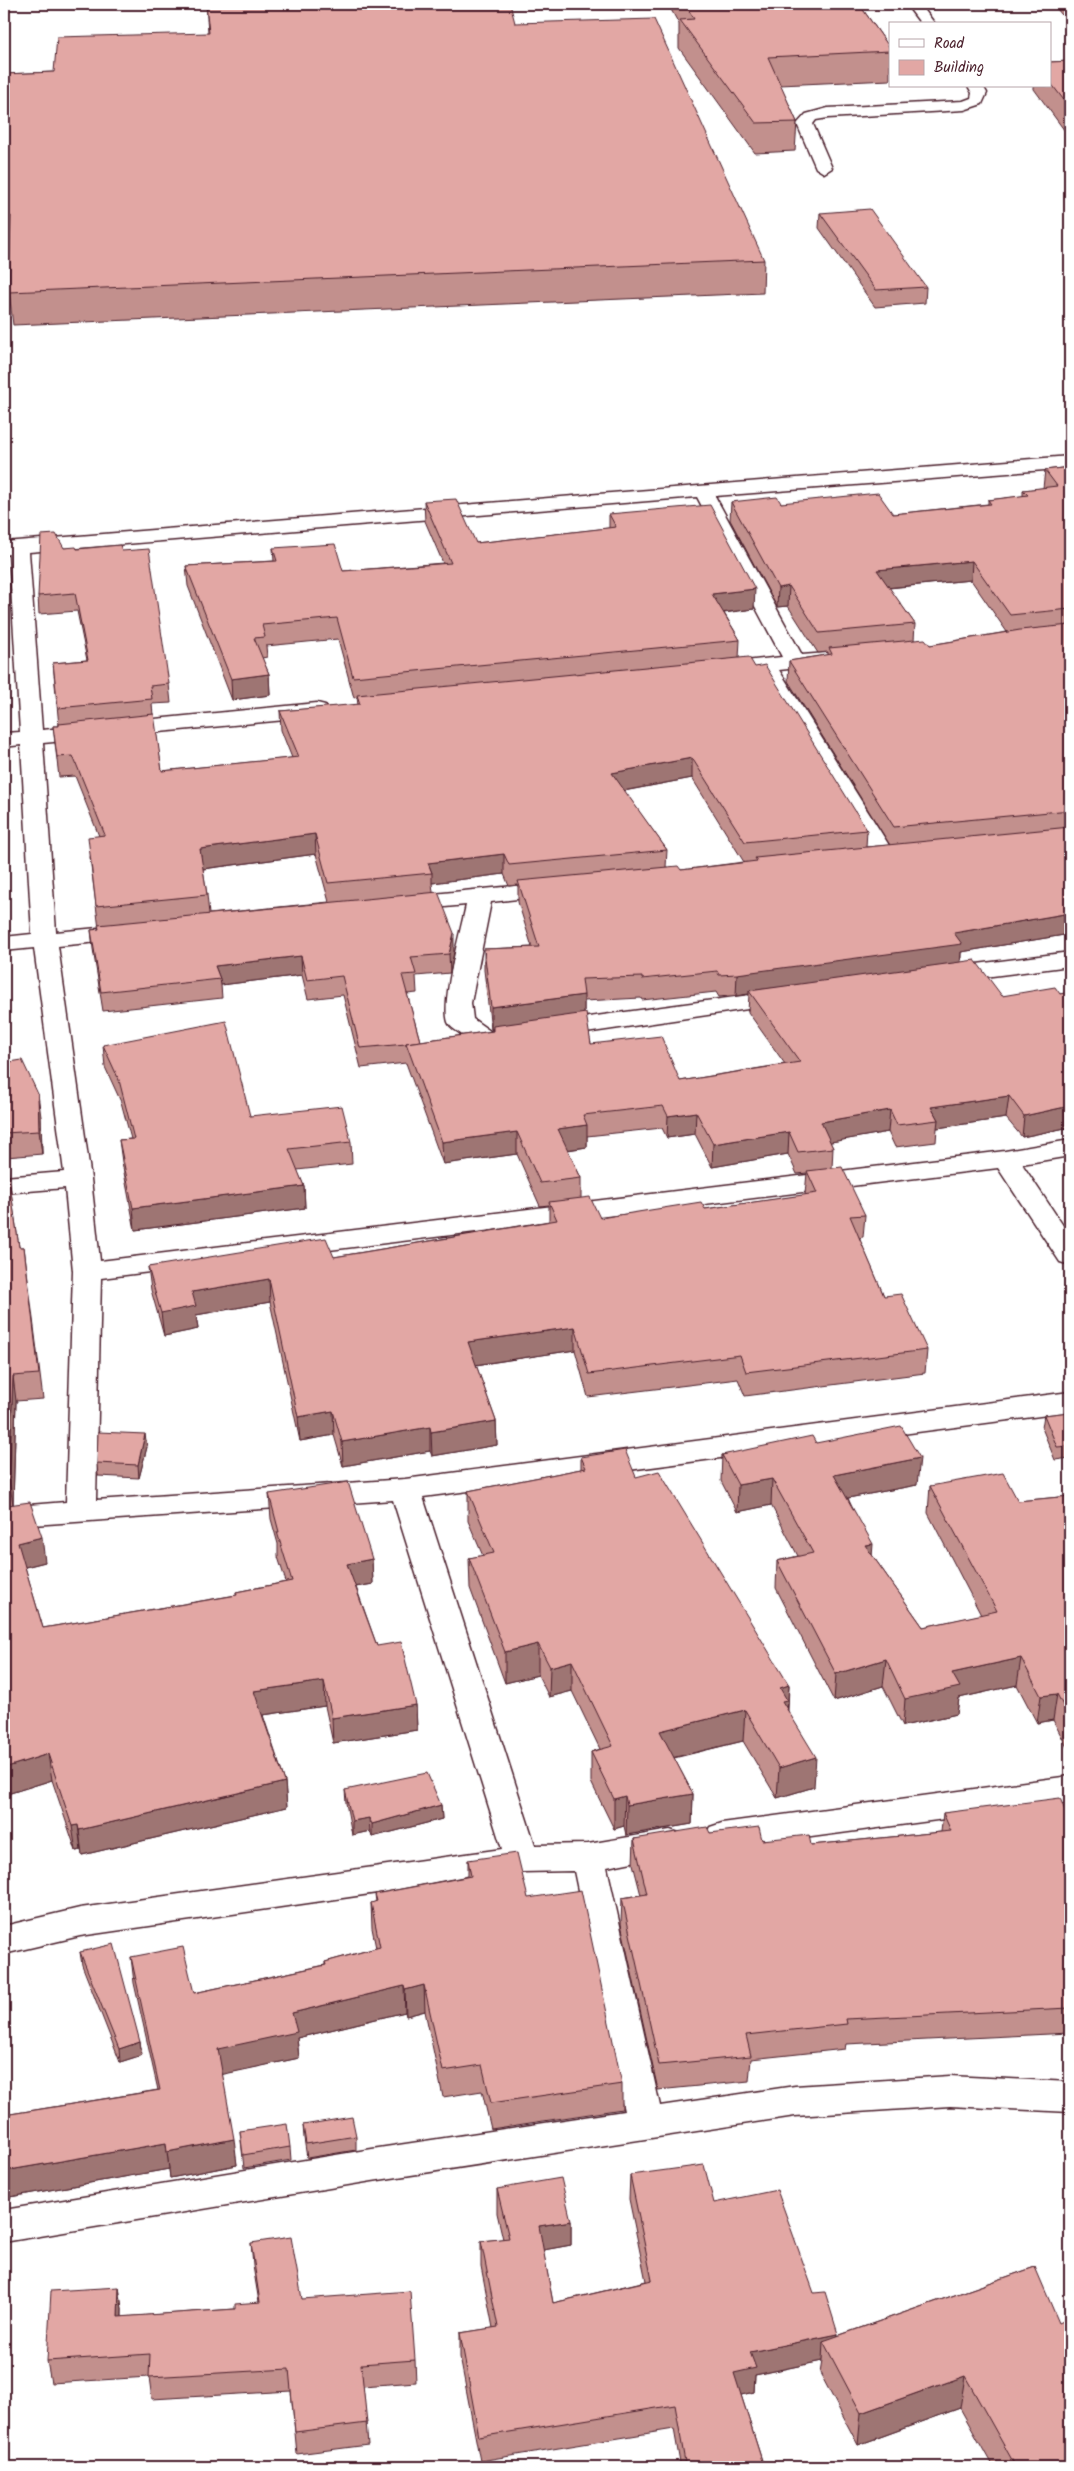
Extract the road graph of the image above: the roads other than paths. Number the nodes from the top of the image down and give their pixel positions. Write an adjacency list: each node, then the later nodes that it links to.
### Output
1 (913, 4): 2 (street)
2 (926, 22)
3 (976, 88): 4 (street)
4 (824, 168)
5 (1070, 462): 6 (street)
6 (704, 491): 7 (street); 9 (street)
7 (9, 548): 13 (street)
8 (844, 658): 9 (street)
9 (795, 662): 10 (street)
10 (766, 666): 11 (street); 15 (street)
11 (697, 672)
12 (339, 708): 13 (street)
13 (32, 739): 14 (street); 20 (street)
14 (4, 740)
15 (885, 858)
16 (579, 886): 17 (street)
17 (480, 896): 18 (street); 24 (street)
18 (381, 906)
19 (153, 930): 20 (street)
20 (45, 941): 21 (street); 27 (street)
21 (4, 944)
22 (1070, 959): 23 (street)
23 (922, 978)
24 (806, 994)
25 (1070, 1148): 26 (street)
26 (1004, 1159): 29 (street); 30 (street)
27 (78, 1179): 28 (street); 30 (street)
28 (4, 1185)
29 (1070, 1256)
30 (87, 1271): 33 (street)
31 (1070, 1402): 32 (street)
32 (404, 1489): 33 (street); 37 (street)
33 (81, 1510): 34 (street)
34 (4, 1517)
35 (1070, 1789): 36 (street)
36 (588, 1857): 37 (street); 40 (street)
37 (522, 1859): 38 (street)
38 (4, 1940)
39 (1070, 2097): 40 (street)
40 (645, 2122): 41 (street)
41 (4, 2226)

